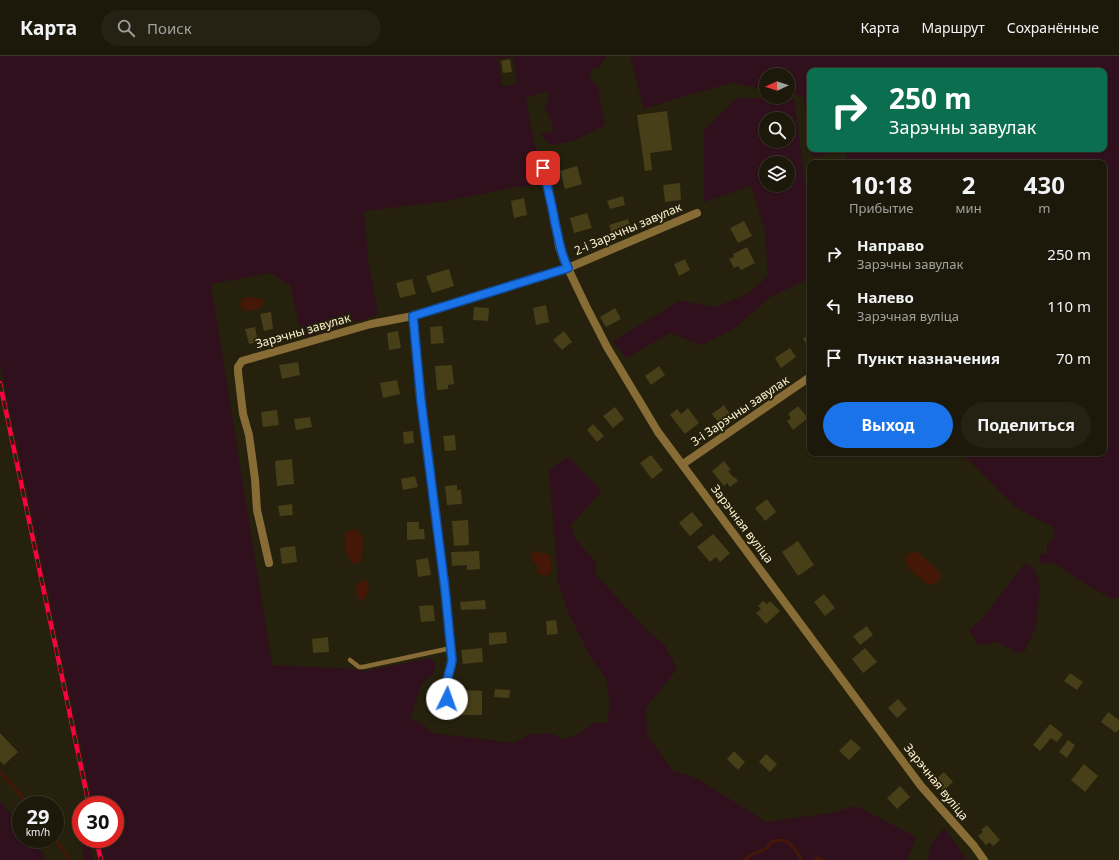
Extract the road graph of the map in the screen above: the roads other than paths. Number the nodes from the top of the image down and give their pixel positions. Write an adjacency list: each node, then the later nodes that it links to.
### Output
1 (543, 168): 3 (street, Зарэчная вуліца)
2 (697, 213): 3 (street, 2-і Зарэчны завулак)
3 (568, 268): 4 (street, Зарэчны завулак); 6 (street, Зарэчная вуліца)
4 (413, 316): 7 (street, Зарэчны завулак); 8 (street)
5 (807, 379): 6 (street, 3-і Зарэчны завулак)
6 (683, 464): 11 (street, Зарэчная вуліца)
7 (269, 562)
8 (451, 648): 9 (lane); 10 (street)
9 (350, 660)
10 (448, 708)
11 (984, 860)

